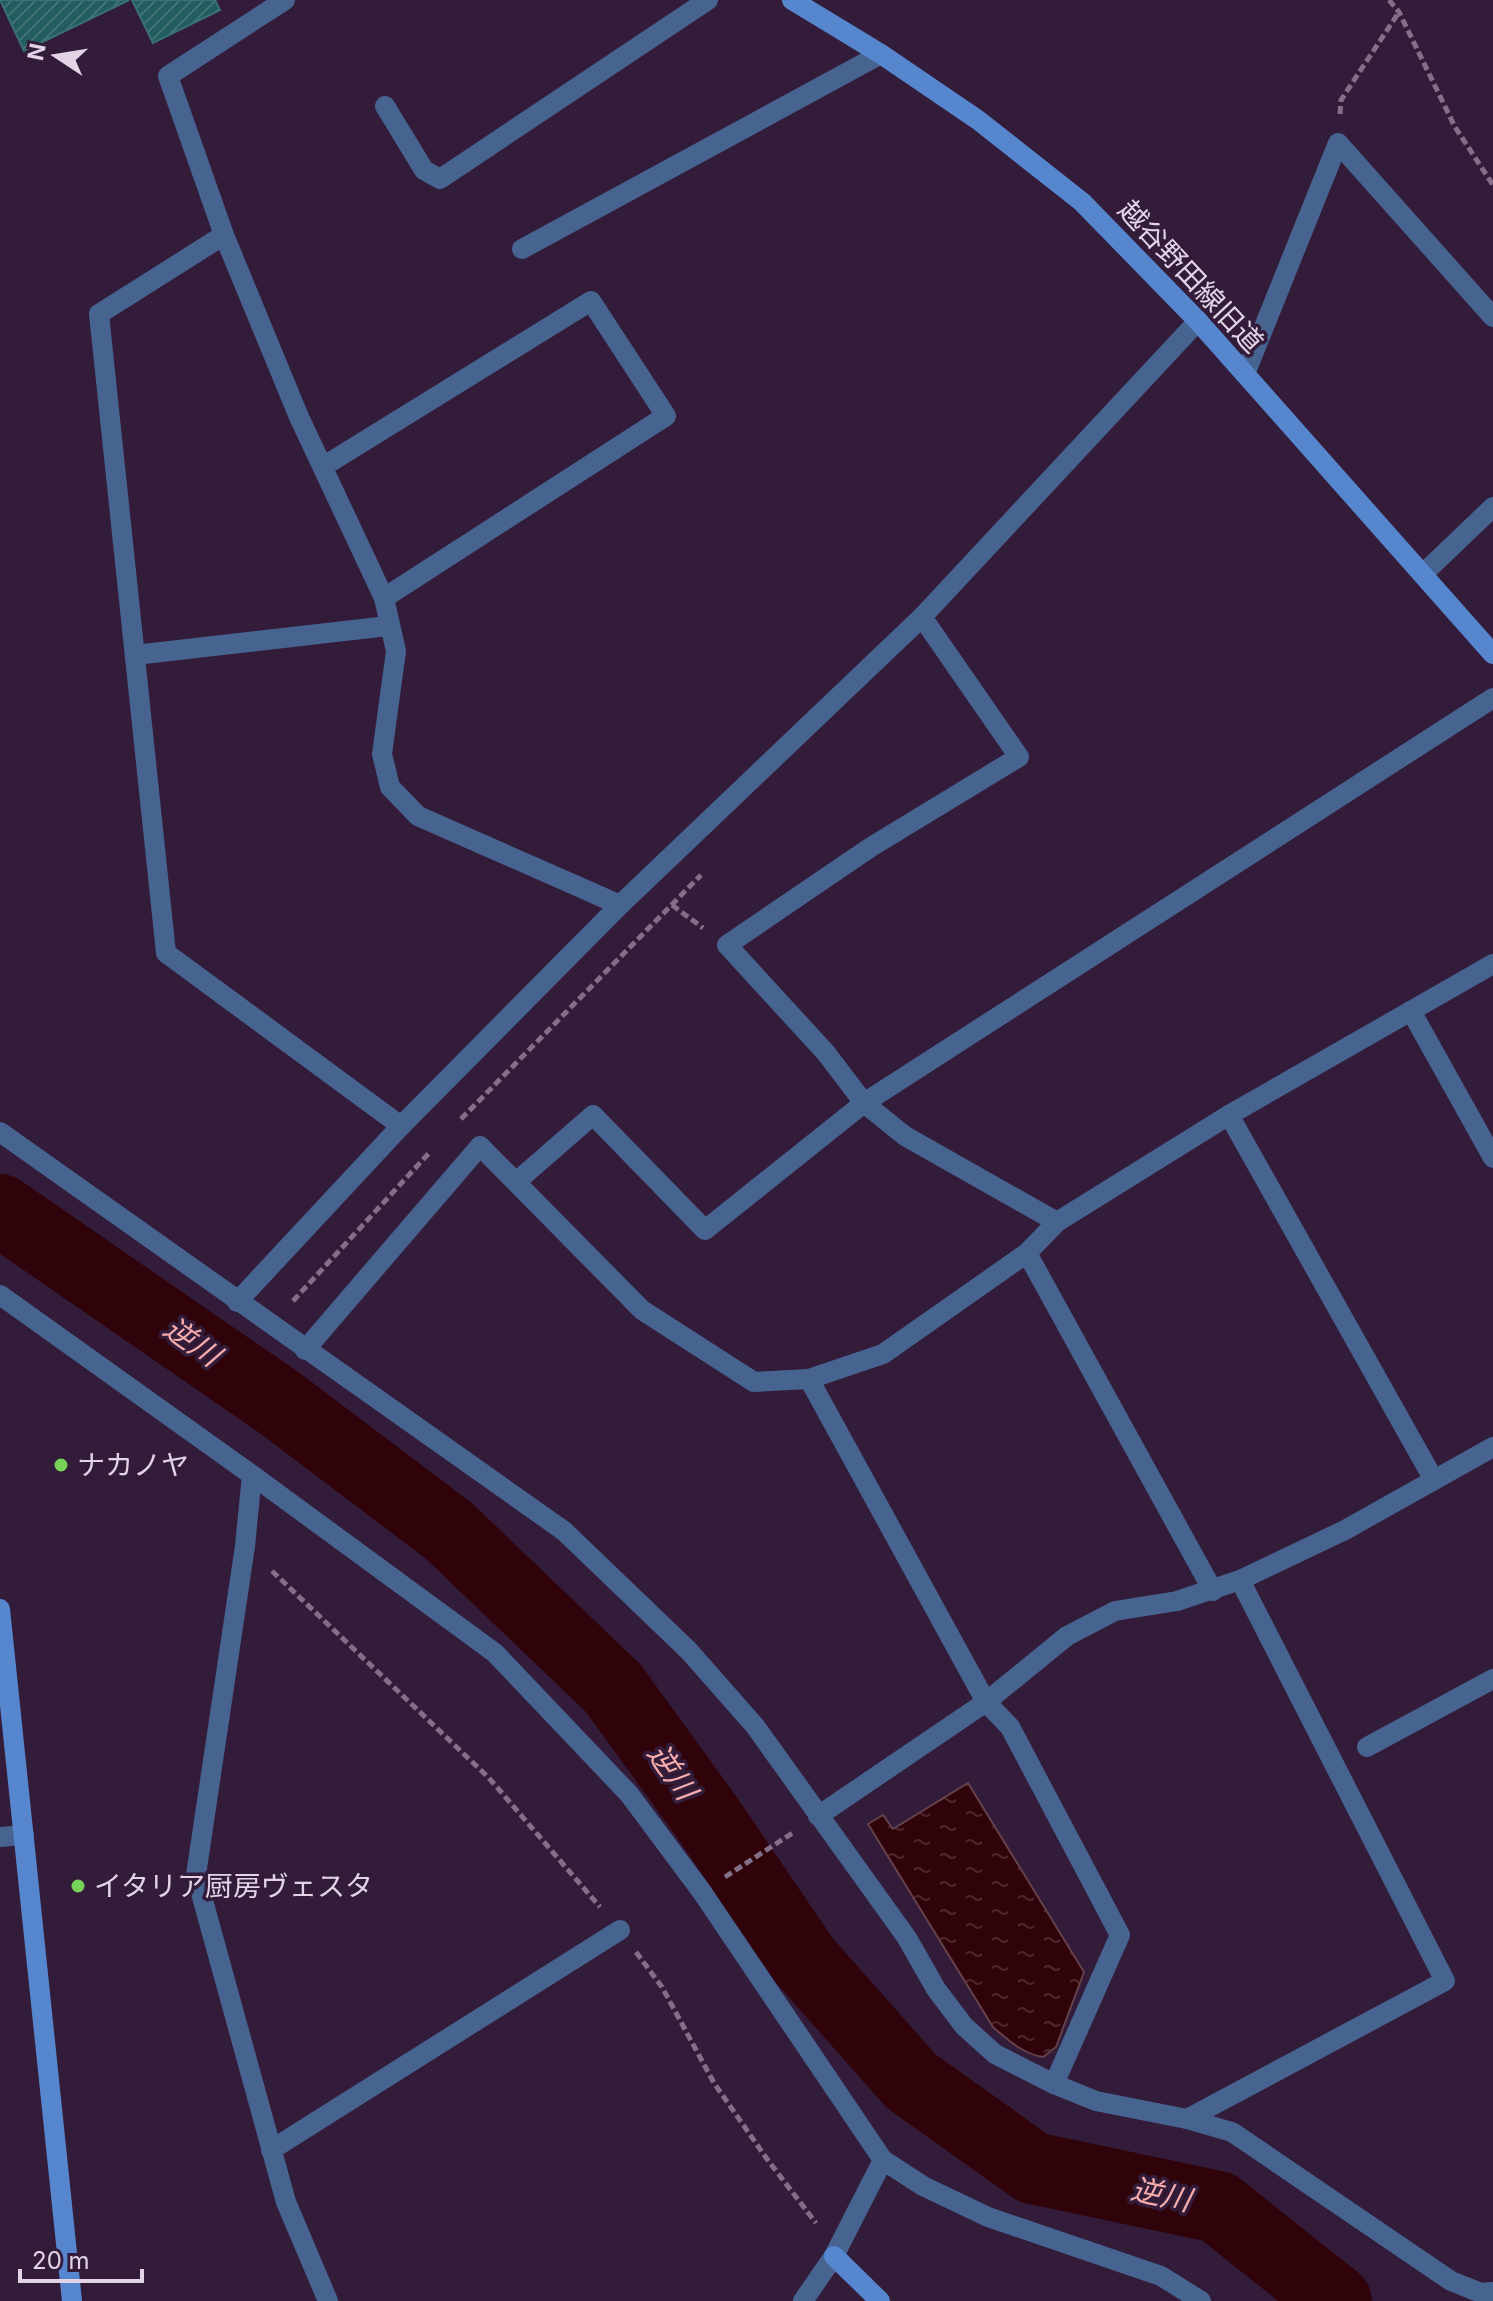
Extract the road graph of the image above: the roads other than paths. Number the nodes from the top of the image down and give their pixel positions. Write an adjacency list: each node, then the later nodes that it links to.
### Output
1 (285, 0): 6 (street)
2 (708, 0): 5 (street)
3 (792, 0): 4 (street, 越谷野田線旧道)
4 (881, 54): 7 (street); 9 (street, 越谷野田線旧道)
5 (385, 106)
6 (224, 235): 11 (street); 18 (street)
7 (522, 249)
8 (1493, 317): 10 (street)
9 (1198, 321): 10 (street, 越谷野田線旧道); 15 (street)
10 (1245, 374): 13 (street, 越谷野田線旧道)
11 (324, 466): 14 (street); 14 (street)
12 (1493, 507): 13 (street)
13 (1423, 574): 17 (street, 越谷野田線旧道)
14 (384, 598): 16 (street)
15 (922, 617): 20 (street); 23 (street)
16 (388, 626): 18 (street); 20 (street)
17 (1493, 654)
18 (135, 655): 25 (street)
19 (1493, 698): 23 (street)
20 (620, 905): 25 (street)
21 (1493, 964): 22 (street)
22 (1411, 1011): 24 (street); 27 (street)
23 (864, 1103): 28 (street); 29 (street)
24 (1229, 1115): 29 (street); 37 (street)
25 (401, 1126): 32 (street)
26 (0, 1132): 32 (street)
27 (1493, 1158)
28 (516, 1182): 33 (street); 34 (street)
29 (1057, 1222): 30 (street)
30 (1027, 1253): 34 (street); 39 (street)
31 (0, 1295): 36 (street)
32 (237, 1302): 33 (street)
33 (305, 1350): 44 (street)
34 (809, 1379): 42 (street)
35 (1493, 1447): 37 (street)
36 (252, 1475): 50 (street); 51 (street)
37 (1434, 1480): 38 (street)
38 (1240, 1580): 39 (street); 49 (street)
39 (1213, 1591): 42 (street)
40 (0, 1609): 45 (street)
41 (1493, 1679): 43 (street)
42 (986, 1702): 44 (street); 48 (street)
43 (1367, 1747)
44 (818, 1816): 48 (street)
45 (24, 1835): 46 (street); 54 (street)
46 (0, 1837)
47 (620, 1930): 50 (street)
48 (1054, 2084): 49 (street)
49 (1187, 2119): 53 (street)
50 (271, 2150): 55 (street)
51 (883, 2160): 52 (street); 58 (street)
52 (834, 2256): 56 (street); 57 (street)
53 (1493, 2292)
54 (72, 2301)
55 (328, 2301)
56 (803, 2301)
57 (880, 2301)
58 (1201, 2301)

